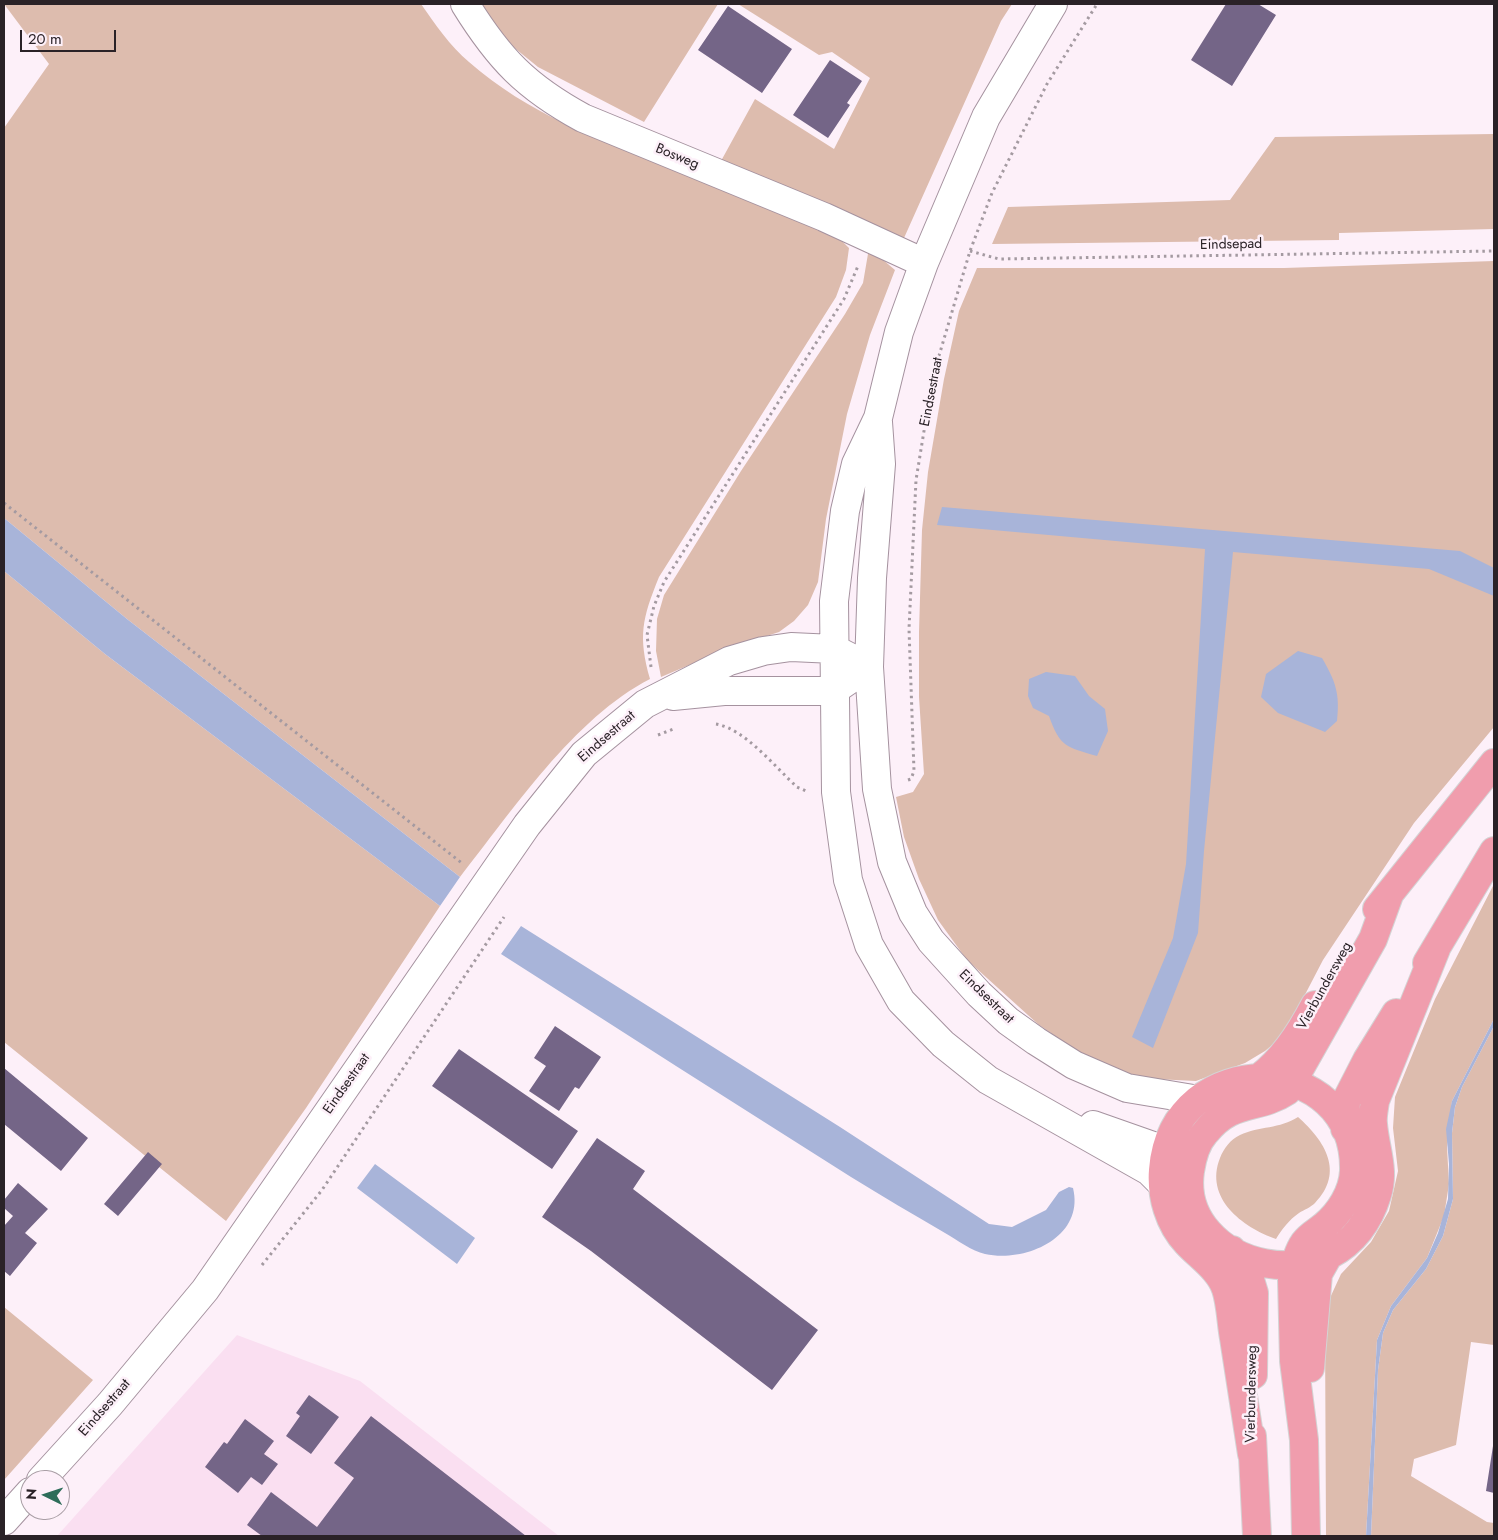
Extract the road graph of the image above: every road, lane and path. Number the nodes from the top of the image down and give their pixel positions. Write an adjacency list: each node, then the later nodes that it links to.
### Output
1 (465, 4): 4 (street, Bosweg)
2 (1053, 4): 7 (street, Eindsestraat)
3 (1097, 4): 5 (path, Eindsestraat)
4 (866, 237): 7 (street, Bosweg); 13 (path)
5 (970, 251): 6 (path, Eindsepad); 18 (path, Eindsestraat)
6 (1494, 251)
7 (924, 263): 8 (street, Eindsestraat)
8 (878, 418): 10 (street, Eindsestraat); 11 (street, Eindsestraat)
9 (4, 503): 21 (path)
10 (834, 649): 11 (street, Eindsestraat); 12 (street, Eindsestraat); 13 (street, Eindsestraat)
11 (869, 666): 12 (street); 18 (street, Eindsestraat)
12 (834, 691): 13 (street, Eindsestraat); 19 (street, Eindsestraat)
13 (659, 697): 21 (street, Eindsestraat)
14 (710, 723): 19 (path)
15 (686, 725): 16 (path)
16 (654, 737)
17 (1494, 763): 22 (main road, Vierbundersweg)
18 (877, 789): 28 (street, Eindsestraat)
19 (836, 792): 27 (street, Eindsestraat)
20 (1494, 851): 23 (main road)
21 (487, 883): 24 (path); 38 (street, Eindsestraat)
22 (1390, 895): 25 (main road, Vierbundersweg); 26 (main road, Vierbundersweg)
23 (1436, 949): 29 (main road); 34 (main road)
24 (482, 950)
25 (1260, 1077): 26 (main road, Vierbundersweg); 28 (main road, Vierbundersweg)
26 (1292, 1082): 29 (main road); 31 (main road)
27 (1012, 1094): 30 (street, Eindsestraat); 32 (street, Eindsestraat)
28 (1199, 1100): 30 (main road, Vierbundersweg)
29 (1345, 1129): 35 (main road)
30 (1166, 1151): 31 (main road); 32 (main road, Vierbundersweg)
31 (1189, 1176): 33 (main road)
32 (1163, 1185): 37 (main road, Vierbundersweg)
33 (1232, 1250): 35 (main road); 37 (main road, Vierbundersweg)
34 (1327, 1258): 35 (main road); 36 (main road)
35 (1294, 1266): 36 (main road)
36 (1304, 1440): 42 (main road)
37 (1252, 1454): 41 (main road, Vierbundersweg)
38 (50, 1470)
39 (20, 1503): 40 (street)
40 (4, 1521)
41 (1257, 1536)
42 (1306, 1536)

